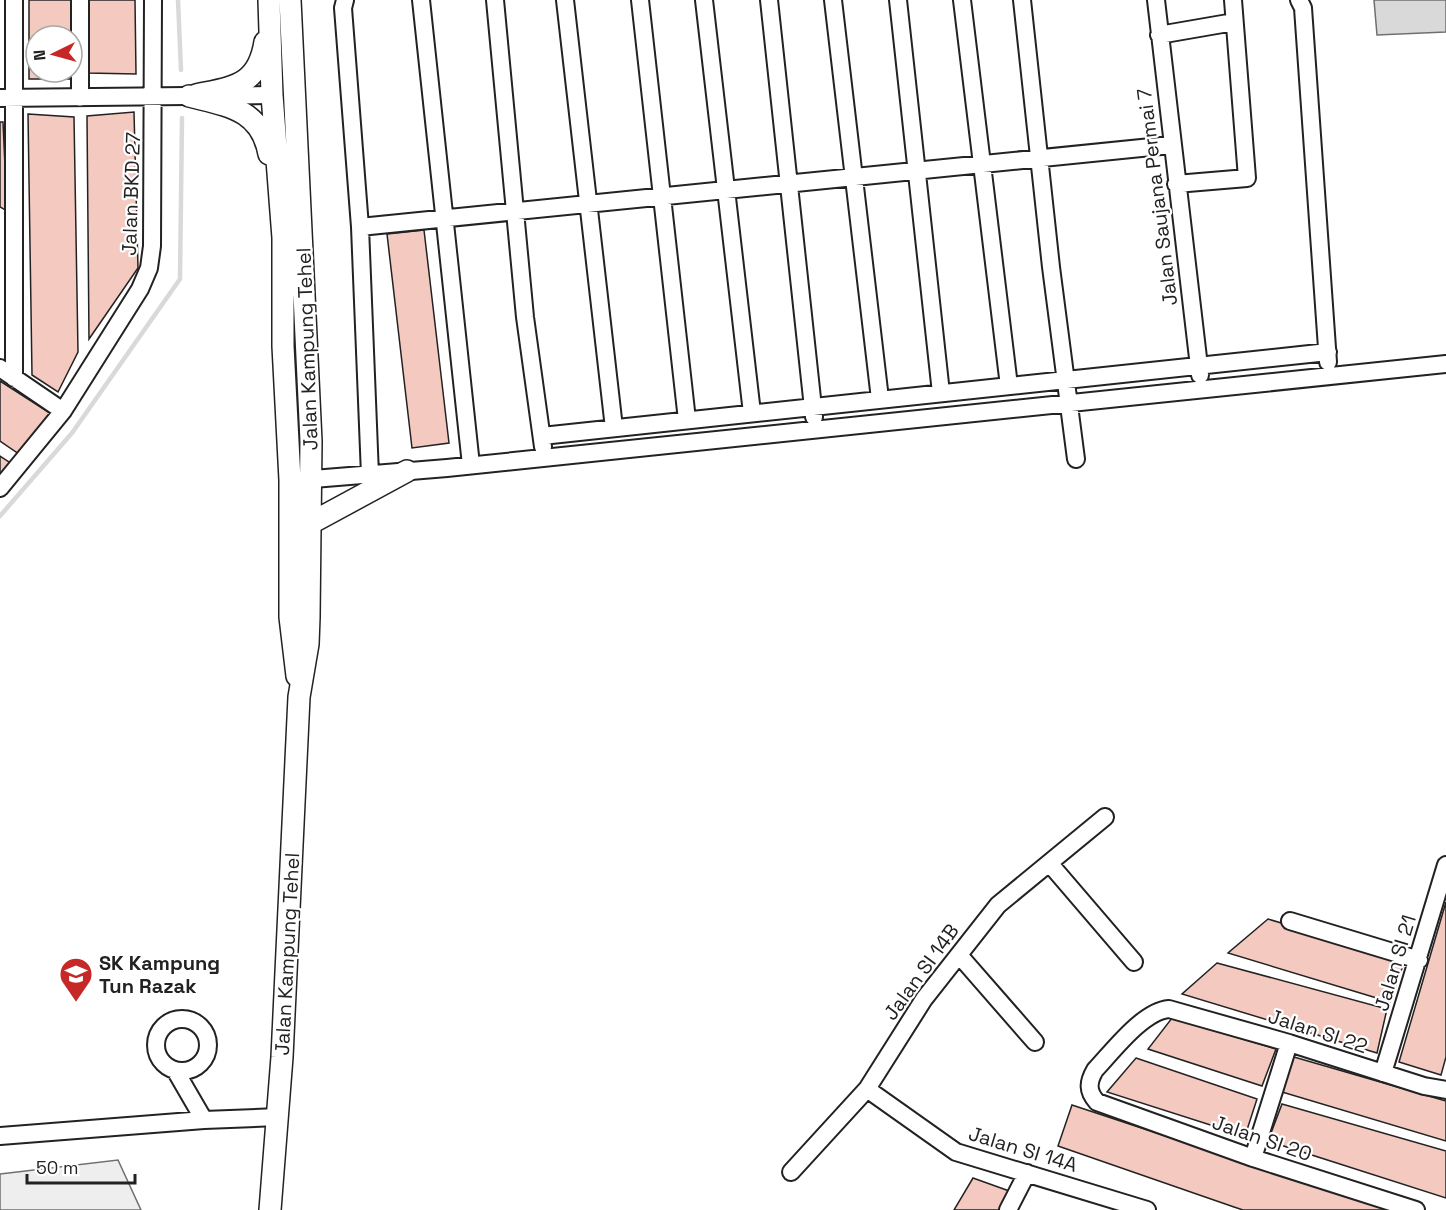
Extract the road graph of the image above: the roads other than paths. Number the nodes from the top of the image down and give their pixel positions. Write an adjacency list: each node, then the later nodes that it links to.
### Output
1 (14, 0): 26 (street)
2 (80, 0): 27 (street)
3 (153, 0): 24 (street, Jalan BKD 27)
4 (268, 0): 23 (main road, Jalan Kampung Tehel); 25 (main road)
5 (285, 0): 23 (main road)
6 (290, 0): 43 (main road, Jalan Kampung Tehel)
7 (345, 0): 41 (street)
8 (421, 0): 39 (street)
9 (495, 0): 38 (street)
10 (565, 0): 37 (street)
11 (640, 0): 36 (street)
12 (705, 0): 35 (street)
13 (769, 0): 33 (street)
14 (833, 0): 32 (street)
15 (898, 0): 31 (street)
16 (962, 0): 30 (street)
17 (1022, 0): 29 (street)
18 (1156, 0): 22 (street, Jalan Saujana Permai 7)
19 (1233, 0): 21 (street)
20 (1299, 0): 44 (street)
21 (1234, 22): 22 (street); 34 (street)
22 (1160, 35): 28 (street, Jalan Saujana Permai 7)
23 (272, 95): 25 (street); 42 (main road, Jalan Kampung Tehel); 43 (main road)
24 (154, 96): 25 (street); 27 (street); 57 (street, Jalan BKD 27)
25 (189, 96): 42 (main road)
26 (7, 98): 27 (street); 40 (street)
27 (80, 98)
28 (1171, 145): 29 (street); 34 (street, Jalan Saujana Permai 7)
29 (1038, 157): 30 (street); 50 (street)
30 (980, 162): 31 (street); 51 (street)
31 (917, 169): 32 (street); 53 (street)
32 (853, 176): 33 (street); 54 (street)
33 (789, 183): 35 (street); 56 (street)
34 (1176, 184): 46 (street, Jalan Saujana Permai 7)
35 (725, 189): 36 (street); 58 (street)
36 (661, 195): 37 (street); 59 (street)
37 (588, 203): 38 (street); 60 (street)
38 (515, 211): 39 (street); 62 (street)
39 (444, 218): 41 (street); 65 (street)
40 (7, 224): 49 (street)
41 (360, 227): 67 (street)
42 (283, 238): 68 (main road, Jalan Kampung Tehel)
43 (306, 303): 68 (main road, Jalan Kampung Tehel)
44 (1328, 352): 46 (street); 48 (street)
45 (1446, 364): 48 (street)
46 (1199, 365): 50 (street); 52 (street, Jalan Saujana Permai 7)
47 (0, 368): 49 (street)
48 (1329, 375): 52 (street)
49 (14, 378): 57 (street)
50 (1067, 380): 51 (street); 55 (street)
51 (1009, 386): 53 (street)
52 (1201, 388): 55 (street)
53 (941, 393): 54 (street)
54 (880, 399): 56 (street)
55 (1071, 404): 61 (street); 64 (street)
56 (813, 407): 58 (street); 61 (street)
57 (63, 411): 69 (street, Jalan BKD 27)
58 (752, 413): 59 (street)
59 (687, 420): 60 (street)
60 (614, 428): 62 (street)
61 (815, 430): 63 (street)
62 (542, 436): 63 (street)
63 (545, 456): 65 (street)
64 (1076, 459)
65 (471, 465): 66 (street)
66 (407, 471): 67 (street); 70 (main road)
67 (370, 475): 68 (street)
68 (301, 480): 70 (main road, Jalan Kampung Tehel); 71 (main road, Jalan Kampung Tehel)
69 (0, 488)
70 (311, 523): 71 (main road, Jalan Kampung Tehel)
71 (299, 697): 86 (main road, Jalan Kampung Tehel)
72 (1105, 817): 73 (street, Jalan SI 14B)
73 (1050, 864): 76 (street, Jalan SI 14B); 78 (street)
74 (1446, 865): 77 (street, Jalan SI 21)
75 (1290, 921): 77 (street)
76 (959, 955): 79 (street); 83 (street, Jalan SI 14B)
77 (1419, 960): 82 (street, Jalan SI 21)
78 (1134, 962)
79 (1035, 1042)
80 (1290, 1043): 82 (street, Jalan SI 22); 85 (street, Jalan SI 22); 89 (street)
81 (175, 1070): 87 (street)
82 (1383, 1073): 84 (street, Jalan SI 22)
83 (867, 1089): 90 (street, Jalan SI 14B); 91 (street, Jalan SI 14A)
84 (1446, 1090)
85 (1097, 1102): 89 (street, Jalan SI 20)
86 (278, 1117): 87 (street); 92 (main road, Jalan Kampung Tehel)
87 (204, 1120): 88 (street)
88 (0, 1136)
89 (1253, 1158): 95 (street, Jalan SI 20)
90 (791, 1172)
91 (1027, 1173): 93 (street); 94 (street, Jalan SI 14A)
92 (270, 1210)
93 (1008, 1210)
94 (1147, 1210)
95 (1416, 1210)

